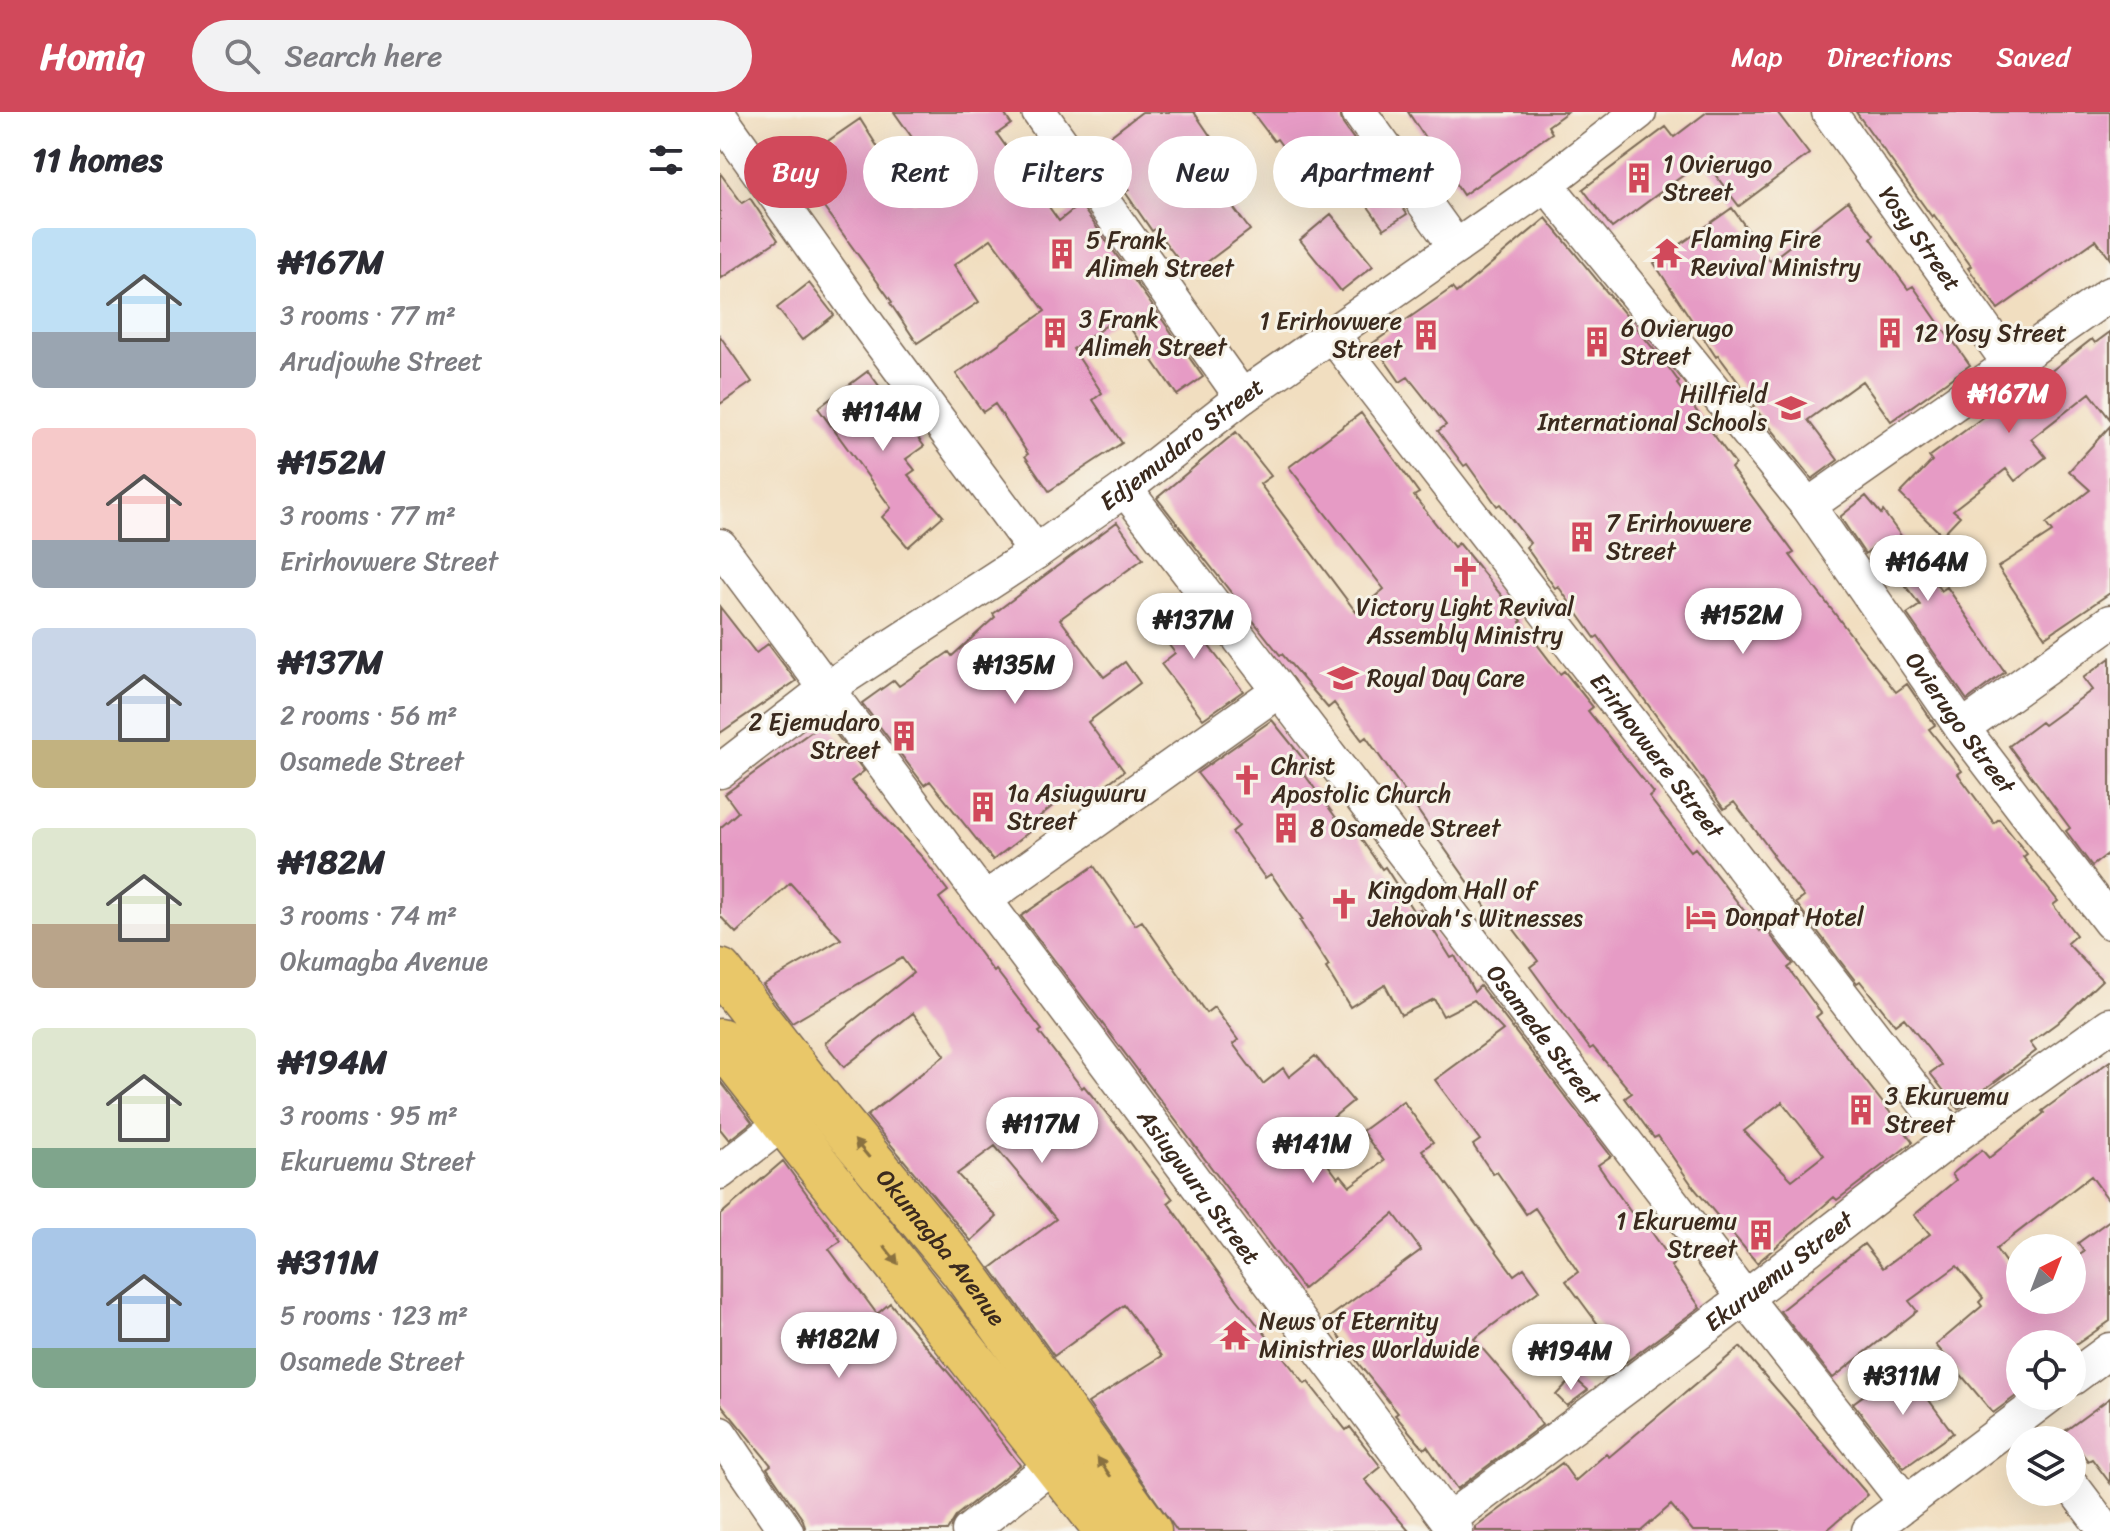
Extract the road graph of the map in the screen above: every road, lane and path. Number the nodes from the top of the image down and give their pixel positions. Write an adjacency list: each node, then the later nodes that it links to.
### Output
1 (1039, 112): 11 (street)
2 (1359, 112): 7 (street)
3 (1639, 112): 6 (street, Edjemudaro Street)
4 (1829, 112): 10 (street, Yosy Street)
5 (720, 117): 15 (street)
6 (1546, 184): 7 (street, Edjemudaro Street); 13 (street, Ovierugo Street)
7 (1456, 247): 9 (street, Edjemudaro Street)
8 (2110, 294): 10 (street)
9 (1333, 336): 11 (street, Edjemudaro Street); 27 (street, Erirhovwere Street)
10 (2010, 364): 13 (street)
11 (1242, 397): 12 (street, Edjemudaro Street)
12 (1125, 489): 15 (street, Edjemudaro Street); 18 (street, Osamede Street)
13 (1808, 506): 19 (street, Ovierugo Street)
14 (720, 546): 17 (street, Asiugwuru Street)
15 (1036, 552): 17 (street, Edjemudaro Street)
16 (2110, 622): 19 (street)
17 (826, 689): 20 (street, Edjemudaro Street); 21 (street, Asiugwuru Street)
18 (1279, 690): 21 (street); 29 (street, Osamede Street)
19 (1962, 728): 22 (street, Ovierugo Street)
20 (720, 771)
21 (984, 900): 37 (street, Asiugwuru Street)
22 (2110, 922)
23 (720, 971): 41 (main road, Okumagba Avenue, one-way to 23)
24 (2110, 1025): 27 (street, Ekuruemu Street)
25 (720, 1041): 26 (main road, Okumagba Avenue)
26 (785, 1121): 28 (street); 34 (main road, Okumagba Avenue, one-way to 34)
27 (1952, 1138): 29 (street, Ekuruemu Street)
28 (720, 1172)
29 (1745, 1298): 35 (street, Osamede Street); 37 (street, Ekuruemu Street)
30 (2110, 1350): 31 (street)
31 (2086, 1368)
32 (720, 1434): 38 (street)
33 (2006, 1442): 35 (street)
34 (1055, 1463): 39 (street); 40 (main road, Okumagba Avenue)
35 (1906, 1503): 42 (street)
36 (2086, 1505): 43 (street)
37 (1452, 1526)
38 (786, 1531)
39 (969, 1531)
40 (1107, 1531)
41 (1149, 1531)
42 (1869, 1531)
43 (2106, 1531)

